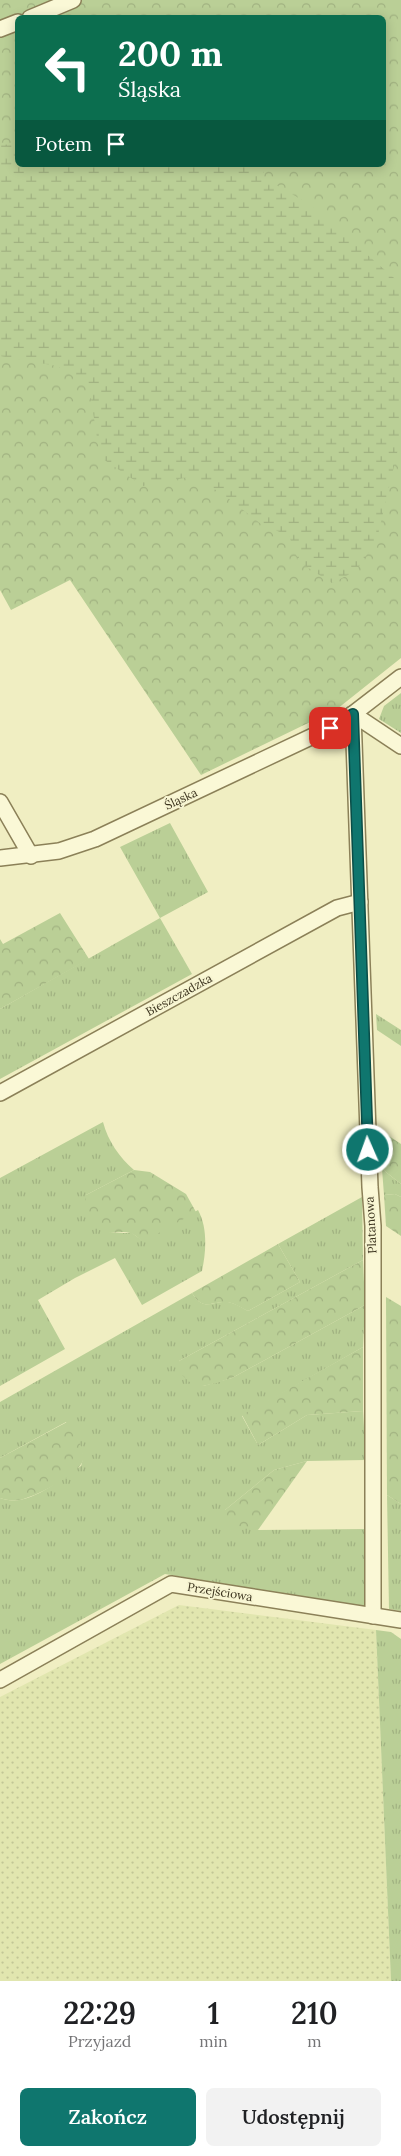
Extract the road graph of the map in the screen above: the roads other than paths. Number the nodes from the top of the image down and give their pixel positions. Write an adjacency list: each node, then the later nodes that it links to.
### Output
1 (73, 0): 2 (street)
2 (37, 15)
3 (15, 23): 4 (street)
4 (0, 30)
5 (401, 677): 6 (street, Śląska)
6 (353, 714): 7 (street); 9 (street, Śląska); 11 (street, Platanowa)
7 (401, 746)
8 (0, 802): 9 (street)
9 (31, 856): 10 (street, Śląska)
10 (0, 858)
11 (360, 902): 12 (street, Bieszczadzka); 13 (street, Platanowa)
12 (0, 1092)
13 (373, 1616): 14 (street, Przejściowa); 15 (street, Przejściowa)
14 (401, 1620)
15 (0, 1680)

